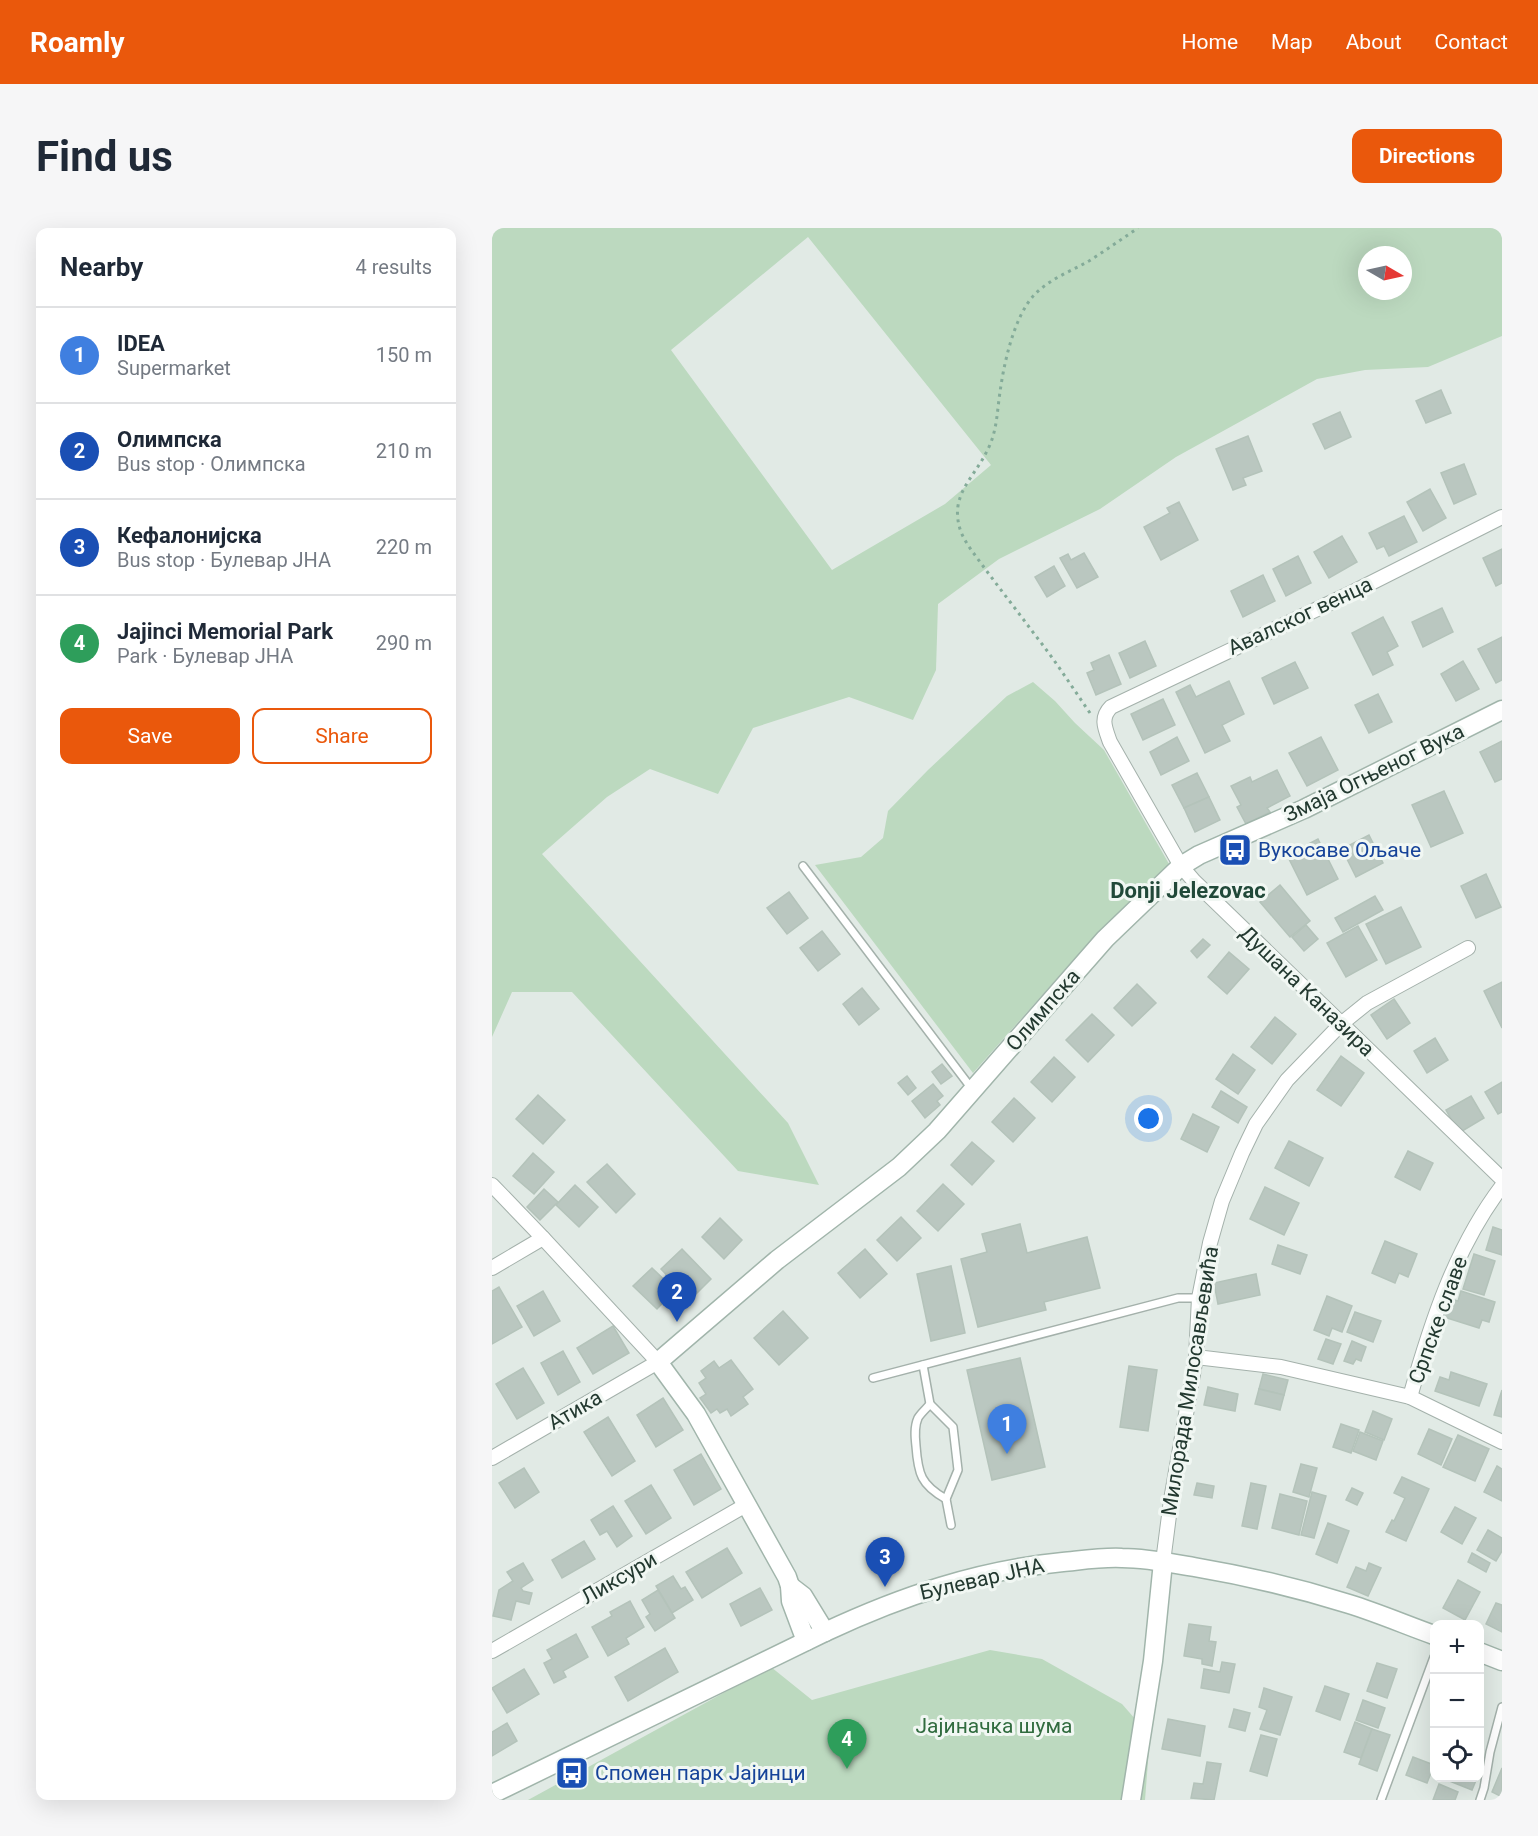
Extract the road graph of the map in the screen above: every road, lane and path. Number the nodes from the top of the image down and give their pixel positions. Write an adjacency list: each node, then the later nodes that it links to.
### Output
1 (1138, 228): 4 (path)
2 (1502, 517): 4 (street, Авалског венца)
3 (1502, 710): 6 (street, Змаја Огњеног Вука)
4 (1103, 720): 6 (street, Душана Каназира)
5 (803, 866): 9 (lane)
6 (1181, 866): 8 (street, Душана Каназира); 9 (street, Олимпска)
7 (1468, 948): 8 (street, Милорада Милосављевића)
8 (1341, 1024): 10 (street, Душана Каназира); 15 (street, Милорада Милосављевића)
9 (973, 1090): 17 (street, Олимпска)
10 (1502, 1179)
11 (492, 1185): 13 (street)
12 (1502, 1186): 20 (street, Српске славе)
13 (543, 1238): 14 (street); 17 (street)
14 (492, 1268)
15 (1199, 1298): 16 (street, Милорада Милосављевића); 18 (lane)
16 (1196, 1357): 20 (street); 27 (street, Милорада Милосављевића)
17 (658, 1362): 23 (street, Атика); 25 (street)
18 (923, 1365): 19 (lane); 21 (lane)
19 (873, 1378)
20 (1410, 1397): 22 (street, Српске славе)
21 (930, 1404): 24 (lane); 24 (lane)
22 (1502, 1442)
23 (492, 1458)
24 (946, 1498): 26 (lane)
25 (746, 1505): 28 (street); 32 (street, Ликсури)
26 (951, 1525)
27 (1163, 1562): 29 (street, Булевар ЈНА); 30 (street, Булевар ЈНА); 38 (street)
28 (790, 1586): 29 (street); 31 (street)
29 (825, 1632): 31 (street, Булевар ЈНА)
30 (1430, 1634)
31 (807, 1641): 37 (street, Булевар ЈНА)
32 (492, 1651)
33 (1484, 1654): 34 (street)
34 (1502, 1660)
35 (1430, 1668): 39 (lane)
36 (1502, 1707): 40 (lane)
37 (492, 1794)
38 (1131, 1800)
39 (1381, 1800)
40 (1480, 1800)

